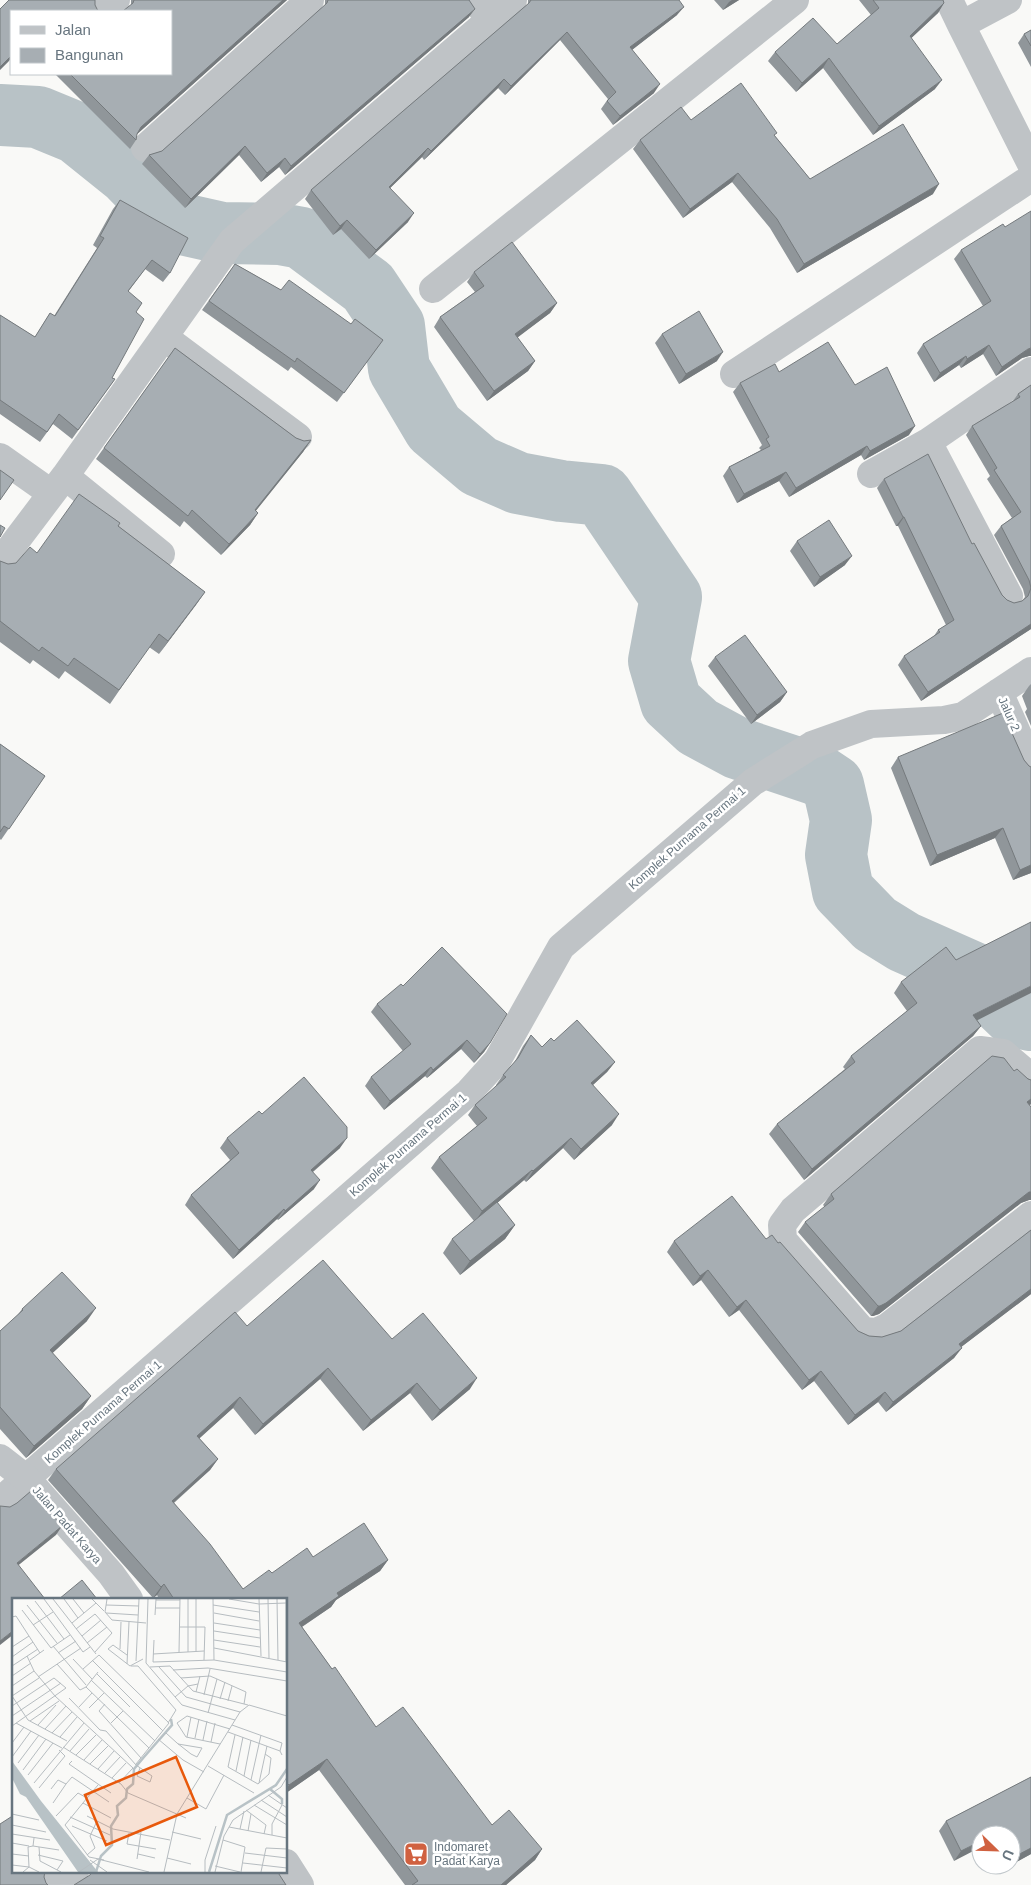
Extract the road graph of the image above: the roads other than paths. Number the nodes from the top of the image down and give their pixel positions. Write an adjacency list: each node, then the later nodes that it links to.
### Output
1 (116, 0): 7 (street)
2 (310, 0): 10 (street)
3 (513, 0): 8 (street)
4 (795, 0): 13 (street)
5 (949, 0): 9 (street)
6 (1008, 0): 9 (street)
7 (105, 10)
8 (482, 10): 14 (street)
9 (961, 25): 11 (street)
10 (145, 148)
11 (1031, 164)
12 (1031, 178): 16 (street)
13 (433, 289)
14 (164, 337): 17 (street); 21 (street)
15 (1031, 370): 18 (street)
16 (734, 374)
17 (298, 437)
18 (928, 442): 20 (street); 24 (street)
19 (0, 457): 21 (street)
20 (871, 474)
21 (58, 484): 22 (street); 23 (street)
22 (161, 554)
23 (0, 562)
24 (1009, 596)
25 (1031, 670): 26 (street)
26 (999, 692): 27 (street, Jalur 2); 31 (street, Komplek Purnama Permai 1)
27 (1031, 764)
28 (1031, 1077): 29 (street)
29 (1031, 1215)
30 (0, 1458): 31 (street, Jalan Padat Karya)
31 (27, 1479): 32 (street, Komplek Purnama Permai 1); 33 (street, Jalan Padat Karya)
32 (0, 1501)
33 (128, 1598)
34 (288, 1866): 37 (street)
35 (74, 1872): 36 (street)
36 (53, 1885)
37 (300, 1885)

